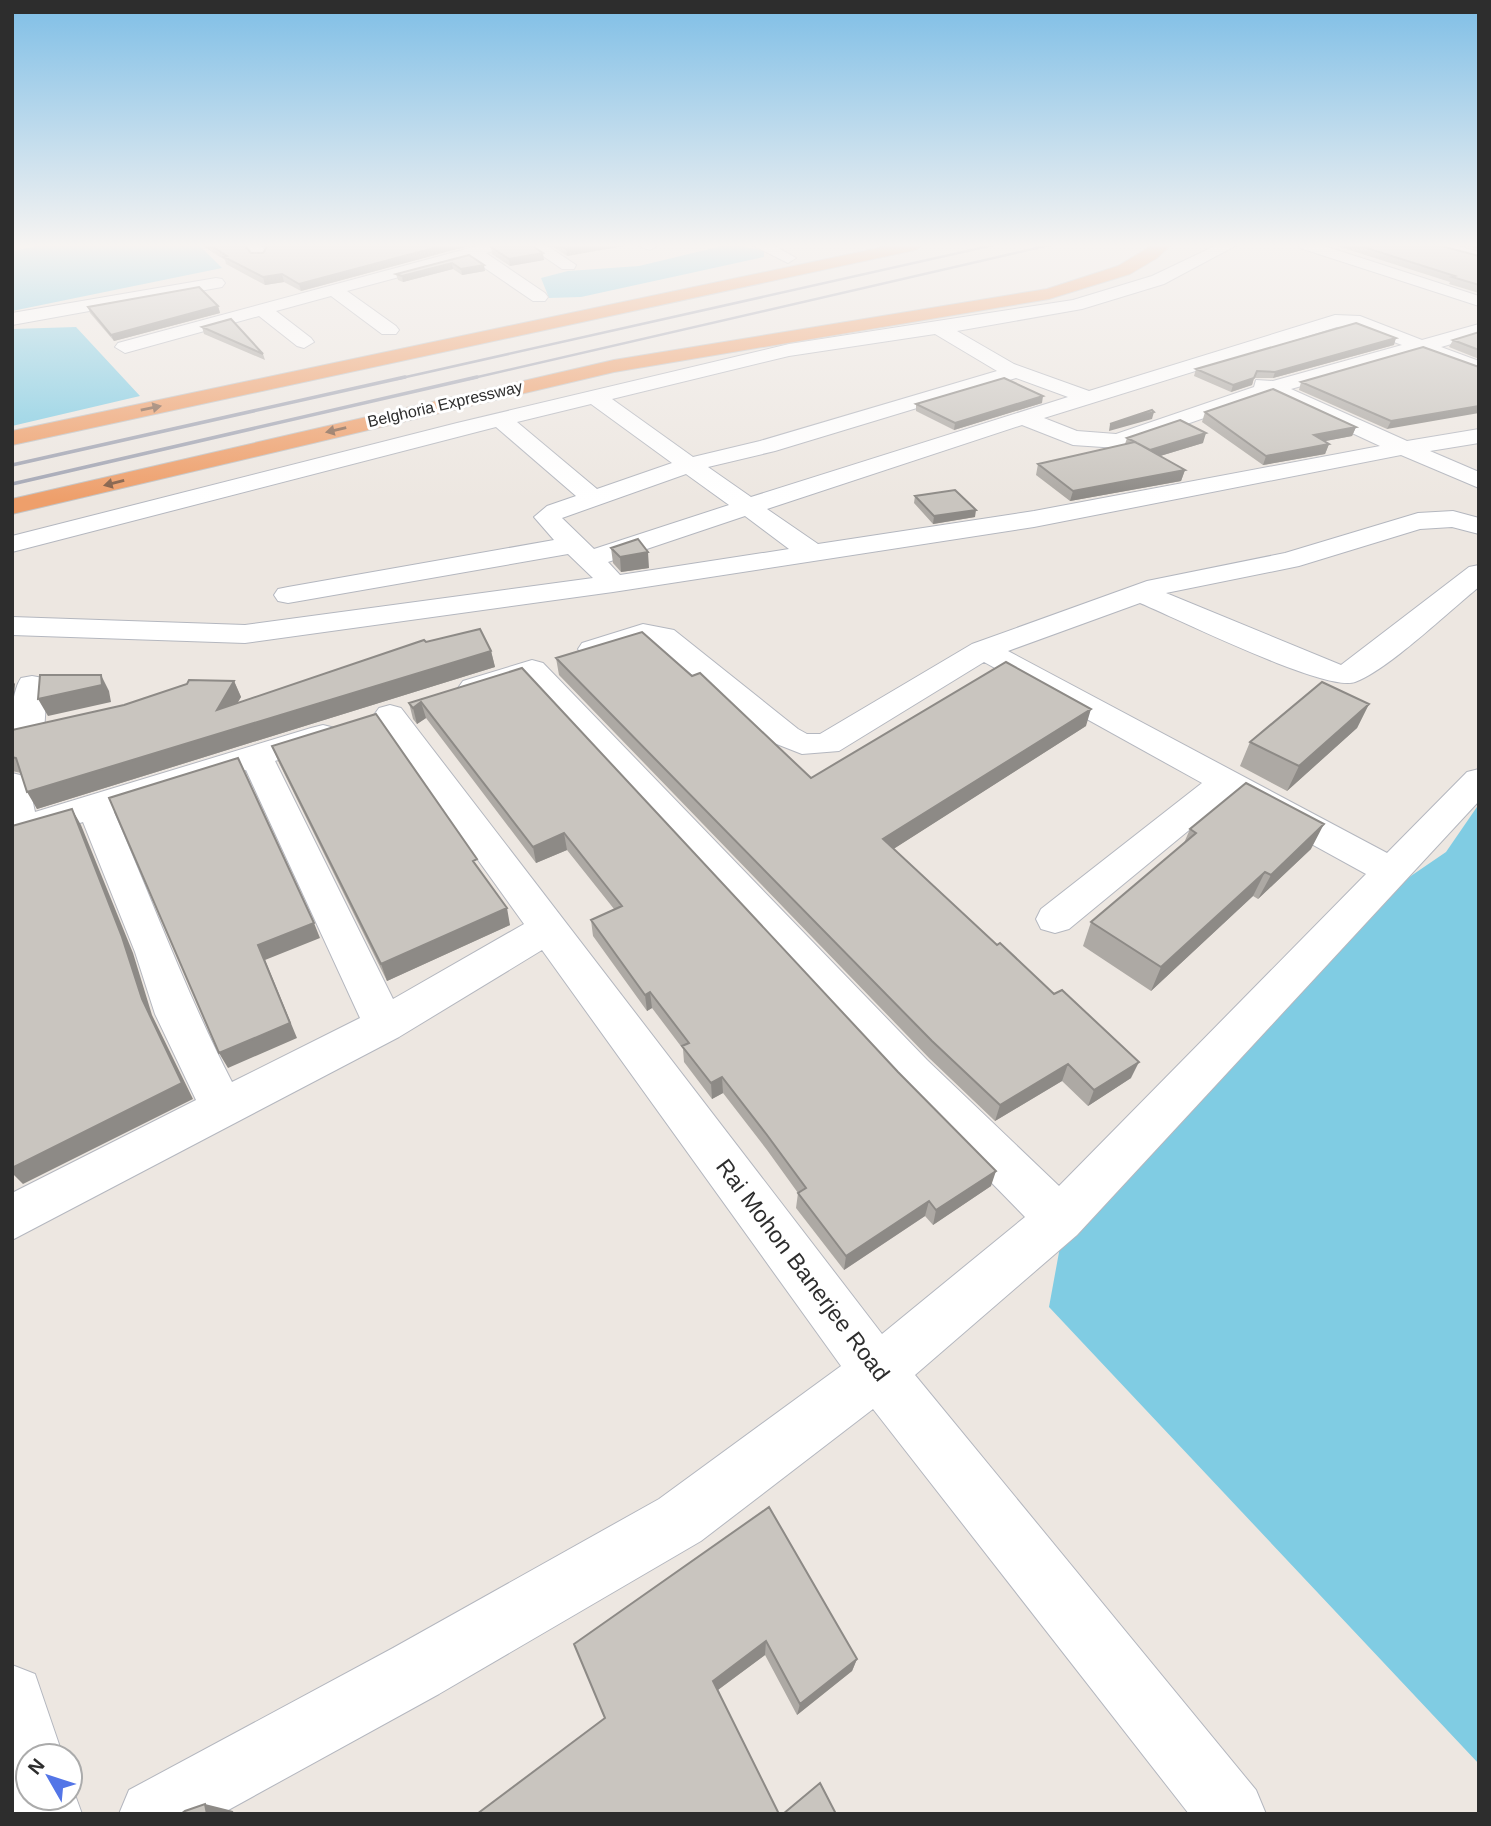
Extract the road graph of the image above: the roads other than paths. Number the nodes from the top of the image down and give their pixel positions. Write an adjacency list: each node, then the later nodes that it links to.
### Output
1 (136, 330): 12 (street)
2 (289, 330): 10 (street)
3 (516, 330): 22 (highway, one-way to 3)
4 (830, 330): 28 (highway, Belghoria Expressway, one-way to 28)
5 (915, 330): 17 (street)
6 (942, 330): 15 (street)
7 (1312, 330): 13 (street)
8 (1381, 330): 11 (street)
9 (1479, 330): 11 (street)
10 (304, 342)
11 (1421, 345): 14 (street); 16 (street)
12 (125, 346)
13 (1210, 360): 16 (street); 18 (street)
14 (1479, 368)
15 (1016, 372): 18 (street); 24 (street)
16 (1271, 388): 19 (street); 23 (street)
17 (596, 398): 20 (street); 24 (street)
18 (1090, 398): 19 (street)
19 (1026, 419): 27 (street)
20 (501, 420): 26 (street); 30 (street)
21 (1479, 436): 23 (street)
22 (12, 438)
23 (1414, 452): 25 (street); 32 (street)
24 (692, 464): 26 (street); 27 (street)
25 (1471, 478)
26 (592, 496): 31 (street)
27 (748, 506): 31 (street); 32 (street)
28 (12, 508)
29 (1479, 526): 35 (street)
30 (12, 544)
31 (581, 552): 34 (street); 36 (street)
32 (811, 552): 34 (street)
33 (1479, 573): 35 (street)
34 (616, 588): 37 (street); 38 (street)
35 (1141, 593): 39 (street)
36 (288, 595)
37 (12, 626)
38 (650, 627): 39 (street); 40 (street)
39 (983, 650): 46 (street)
40 (552, 662): 42 (street); 56 (street)
41 (32, 685): 43 (street)
42 (396, 713): 44 (street); 52 (street, Rai Mohon Banerjee Road)
43 (31, 732)
44 (256, 756): 48 (street); 53 (street)
45 (1479, 780): 50 (street)
46 (1226, 782): 50 (street); 51 (street)
47 (12, 784): 49 (street)
48 (94, 806): 49 (street); 54 (street)
49 (17, 830)
50 (1392, 872): 56 (street)
51 (1055, 919)
52 (549, 927): 53 (street); 57 (street, Rai Mohon Banerjee Road)
53 (384, 1025): 54 (street)
54 (223, 1110): 55 (street)
55 (12, 1218)
56 (1060, 1219): 57 (street)
57 (878, 1372): 60 (street); 61 (street, Rai Mohon Banerjee Road)
58 (12, 1697): 59 (street)
59 (26, 1742)
60 (153, 1814)
61 (1232, 1814)

